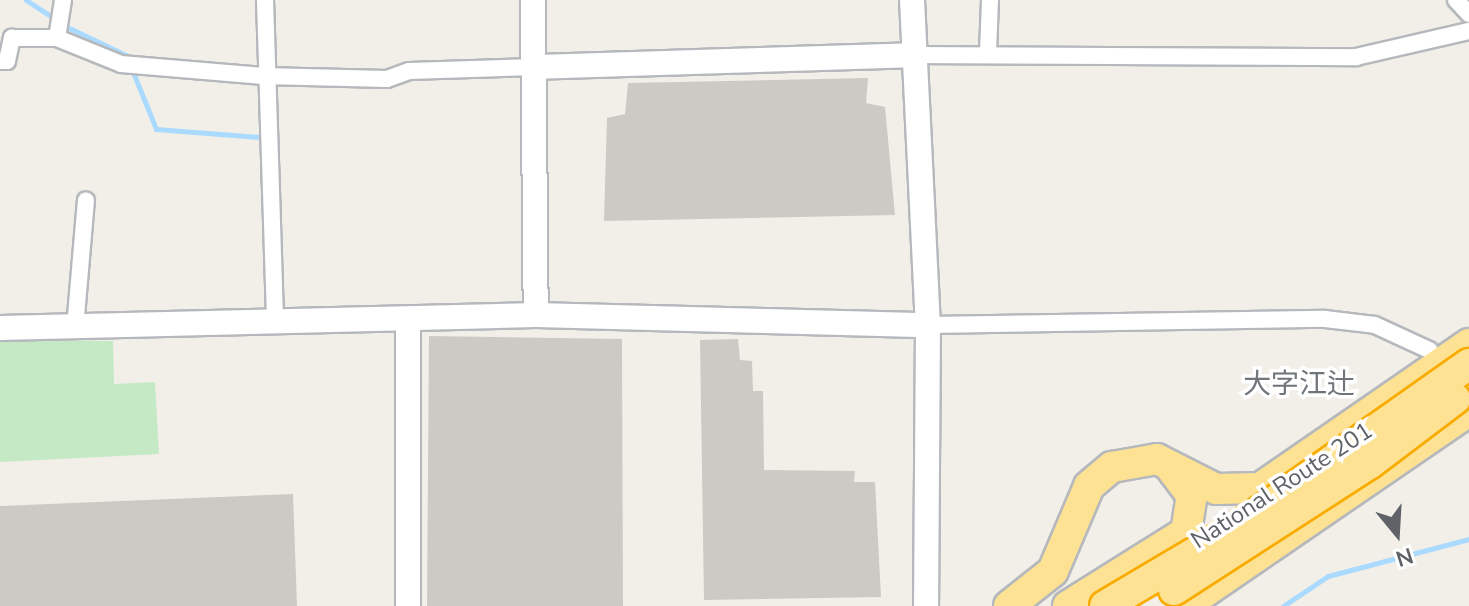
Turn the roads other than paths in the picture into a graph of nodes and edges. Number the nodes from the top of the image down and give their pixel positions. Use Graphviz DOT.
graph roads {
  1 [pos="63,0"];
  2 [pos="265,0"];
  3 [pos="533,0"];
  4 [pos="912,0"];
  5 [pos="990,0"];
  6 [pos="1456,0"];
  7 [pos="1469,14"];
  8 [pos="1469,31"];
  9 [pos="57,38"];
  10 [pos="988,52"];
  11 [pos="915,55"];
  12 [pos="0,61"];
  13 [pos="534,67"];
  14 [pos="263,76"];
  15 [pos="86,200"];
  16 [pos="536,315"];
  17 [pos="408,320"];
  18 [pos="275,324"];
  19 [pos="928,325"];
  20 [pos="0,328"];
  21 [pos="75,328"];
  22 [pos="1469,344"];
  23 [pos="1429,350"];
  24 [pos="1469,350"];
  25 [pos="1469,364"];
  26 [pos="1469,388"];
  27 [pos="1469,411"];
  28 [pos="1167,464"];
  29 [pos="1391,470"];
  30 [pos="408,606"];
  31 [pos="926,606"];
  32 [pos="1009,606"];
  33 [pos="1068,606"];
  34 [pos="1085,606"];
  35 [pos="1105,606"];
  36 [pos="1146,606"];
  37 [pos="1184,606"];
  38 [pos="1217,606"];
  1 -- 9 [label="street"];
  2 -- 14 [label="street"];
  3 -- 13 [label="street"];
  4 -- 11 [label="street"];
  5 -- 10 [label="street"];
  6 -- 7 [label="street"];
  8 -- 10 [label="street"];
  9 -- 12 [label="street"];
  9 -- 14 [label="street"];
  10 -- 11 [label="street"];
  11 -- 13 [label="street"];
  11 -- 19 [label="street"];
  13 -- 14 [label="street"];
  13 -- 16 [label="street"];
  14 -- 18 [label="street"];
  15 -- 21 [label="street"];
  16 -- 17 [label="street"];
  16 -- 19 [label="street"];
  17 -- 18 [label="street"];
  17 -- 30 [label="street"];
  18 -- 21 [label="street"];
  19 -- 23 [label="street"];
  19 -- 31 [label="street"];
  20 -- 21 [label="street"];
  22 -- 28 [label="highway"];
  24 -- 34 [label="highway, National Route 201"];
  25 -- 35 [label="highway, bridge"];
  26 -- 36 [label="highway, bridge"];
  27 -- 29 [label="highway, National Route 201"];
  28 -- 32 [label="highway"];
  28 -- 33 [label="highway"];
  29 -- 37 [label="highway, National Route 201"];
  29 -- 38 [label="highway"];
}
